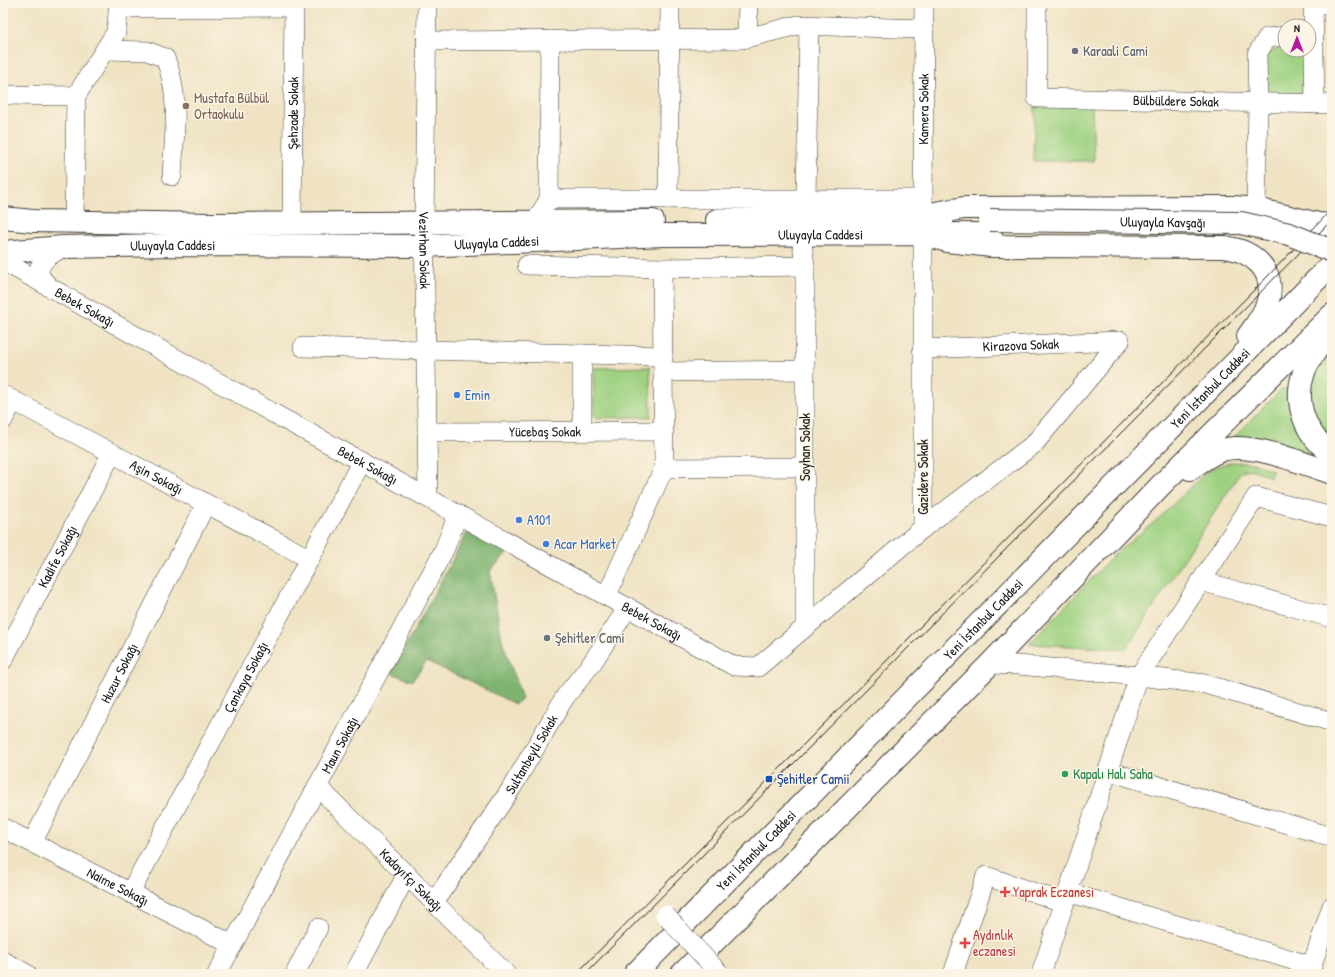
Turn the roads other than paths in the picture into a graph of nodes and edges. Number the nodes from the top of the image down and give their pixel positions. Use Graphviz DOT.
graph roads {
  1 [pos="427,3"];
  2 [pos="670,3"];
  3 [pos="748,3"];
  4 [pos="924,3"];
  5 [pos="1037,3"];
  6 [pos="1313,3"];
  7 [pos="1332,4"];
  8 [pos="294,5"];
  9 [pos="119,6"];
  10 [pos="1312,18"];
  11 [pos="809,26"];
  12 [pos="924,29"];
  13 [pos="1277,37"];
  14 [pos="747,38"];
  15 [pos="426,40"];
  16 [pos="550,40"];
  17 [pos="669,40"];
  18 [pos="105,50"];
  19 [pos="1316,58"];
  20 [pos="3,95"];
  21 [pos="76,96"];
  22 [pos="1258,104"];
  23 [pos="1324,104"];
  24 [pos="172,176"];
  25 [pos="549,199"];
  26 [pos="668,199"];
  27 [pos="806,199"];
  28 [pos="1256,209"];
  29 [pos="923,216"];
  30 [pos="3,218"];
  31 [pos="536,221"];
  32 [pos="74,222"];
  33 [pos="424,222"];
  34 [pos="292,223"];
  35 [pos="1332,225"];
  36 [pos="991,227"];
  37 [pos="802,234"];
  38 [pos="424,246"];
  39 [pos="63,247"];
  40 [pos="1332,251"];
  41 [pos="3,252"];
  42 [pos="1247,253"];
  43 [pos="3,261"];
  44 [pos="527,265"];
  45 [pos="805,266"];
  46 [pos="1332,266"];
  47 [pos="662,268"];
  48 [pos="48,286"];
  49 [pos="1332,315"];
  50 [pos="1332,329"];
  51 [pos="303,347"];
  52 [pos="426,348"];
  53 [pos="922,348"];
  54 [pos="582,354"];
  55 [pos="663,364"];
  56 [pos="1227,369"];
  57 [pos="805,370"];
  58 [pos="8,398"];
  59 [pos="3,420"];
  60 [pos="582,431"];
  61 [pos="664,431"];
  62 [pos="427,432"];
  63 [pos="112,453"];
  64 [pos="1332,453"];
  65 [pos="362,461"];
  66 [pos="805,467"];
  67 [pos="664,468"];
  68 [pos="1332,473"];
  69 [pos="1163,483"];
  70 [pos="428,497"];
  71 [pos="206,504"];
  72 [pos="458,514"];
  73 [pos="1332,517"];
  74 [pos="923,528"];
  75 [pos="310,559"];
  76 [pos="1201,581"];
  77 [pos="607,595"];
  78 [pos="628,607"];
  79 [pos="1332,618"];
  80 [pos="805,627"];
  81 [pos="3,660"];
  82 [pos="990,664"];
  83 [pos="734,666"];
  84 [pos="1139,676"];
  85 [pos="1332,722"];
  86 [pos="1108,771"];
  87 [pos="317,786"];
  88 [pos="3,828"];
  89 [pos="1332,837"];
  90 [pos="32,843"];
  91 [pos="407,874"];
  92 [pos="130,893"];
  93 [pos="1066,897"];
  94 [pos="434,902"];
  95 [pos="1332,906"];
  96 [pos="665,915"];
  97 [pos="318,928"];
  98 [pos="233,945"];
  99 [pos="3,961"];
  100 [pos="1311,970"];
  101 [pos="27,974"];
  102 [pos="217,974"];
  103 [pos="295,974"];
  104 [pos="354,974"];
  105 [pos="506,974"];
  106 [pos="635,974"];
  107 [pos="682,974"];
  108 [pos="720,974"];
  109 [pos="953,974"];
  110 [pos="1041,974"];
  1 -- 15 [label="street, Vezirhan Sokak"];
  2 -- 17 [label="street"];
  3 -- 14 [label="street"];
  4 -- 12 [label="street, Kamera Sokak"];
  5 -- 22 [label="street, Bülbüldere Sokak"];
  6 -- 7 [label="street"];
  6 -- 10 [label="street"];
  8 -- 9 [label="street"];
  8 -- 34 [label="street, Şehzade Sokak"];
  9 -- 18 [label="street"];
  11 -- 12 [label="street"];
  11 -- 14 [label="street"];
  11 -- 27 [label="street"];
  12 -- 29 [label="street, Kamera Sokak"];
  13 -- 22 [label="street"];
  14 -- 17 [label="street"];
  15 -- 16 [label="street"];
  15 -- 33 [label="street, Vezirhan Sokak"];
  16 -- 17 [label="street"];
  16 -- 25 [label="street"];
  17 -- 26 [label="street"];
  18 -- 21 [label="street"];
  18 -- 24 [label="street"];
  19 -- 23 [label="street"];
  20 -- 21 [label="street"];
  21 -- 32 [label="street"];
  22 -- 23 [label="street, Bülbüldere Sokak"];
  22 -- 28 [label="street"];
  25 -- 26 [label="street"];
  25 -- 31 [label="street"];
  26 -- 27 [label="street"];
  27 -- 29 [label="street"];
  28 -- 29 [label="main road"];
  28 -- 35 [label="main road"];
  28 -- 42 [label="main road"];
  29 -- 31 [label="main road, Uluyayla Caddesi"];
  29 -- 36 [label="main road, Uluyayla Caddesi"];
  29 -- 37 [label="main road, Uluyayla Caddesi"];
  29 -- 42 [label="main road"];
  29 -- 53 [label="street, Gazidere Sokak"];
  30 -- 32 [label="main road, Uluyayla Caddesi"];
  31 -- 33 [label="main road, Uluyayla Caddesi"];
  32 -- 34 [label="main road, Uluyayla Caddesi"];
  33 -- 34 [label="main road, Uluyayla Caddesi"];
  33 -- 38 [label="street, Vezirhan Sokak"];
  36 -- 40 [label="main road, Uluyayla Kavşağı, bridge"];
  36 -- 46 [label="main road, Uluyayla Kavşağı"];
  37 -- 38 [label="main road, Uluyayla Caddesi"];
  37 -- 45 [label="street, Soyhan Sokak"];
  38 -- 39 [label="main road, Uluyayla Caddesi"];
  38 -- 52 [label="street, Vezirhan Sokak"];
  39 -- 41 [label="main road, Uluyayla Caddesi"];
  39 -- 48 [label="street"];
  42 -- 56 [label="main road"];
  43 -- 48 [label="street, Bebek Sokağı"];
  44 -- 47 [label="street"];
  45 -- 47 [label="street"];
  45 -- 57 [label="street, Soyhan Sokak"];
  46 -- 56 [label="main road, Yeni İstanbul Caddesi"];
  47 -- 55 [label="street"];
  48 -- 65 [label="street, Bebek Sokağı"];
  49 -- 69 [label="main road"];
  50 -- 64 [label="main road"];
  51 -- 52 [label="street"];
  52 -- 54 [label="street"];
  52 -- 62 [label="street, Vezirhan Sokak"];
  53 -- 74 [label="street, Gazidere Sokak"];
  53 -- 74 [label="street, Kirazova Sokak"];
  54 -- 55 [label="street"];
  54 -- 60 [label="street"];
  55 -- 57 [label="street"];
  55 -- 61 [label="street"];
  56 -- 106 [label="main road, Yeni İstanbul Caddesi"];
  57 -- 66 [label="street, Soyhan Sokak"];
  58 -- 59 [label="street"];
  58 -- 63 [label="street, Aşin Sokağı"];
  60 -- 61 [label="street, Yücebaş Sokak"];
  60 -- 62 [label="street, Yücebaş Sokak"];
  61 -- 67 [label="street"];
  62 -- 70 [label="street, Vezirhan Sokak"];
  63 -- 71 [label="street, Aşin Sokağı"];
  63 -- 81 [label="street, Kadife Sokağı"];
  65 -- 70 [label="street, Bebek Sokağı"];
  65 -- 75 [label="street, Çankaya Sokağı"];
  66 -- 67 [label="street"];
  66 -- 80 [label="street, Soyhan Sokak"];
  67 -- 77 [label="street"];
  68 -- 69 [label="main road"];
  69 -- 82 [label="main road"];
  70 -- 72 [label="street, Bebek Sokağı"];
  71 -- 75 [label="street, Aşin Sokağı"];
  71 -- 90 [label="street, Huzur Sokağı"];
  72 -- 77 [label="street, Bebek Sokağı"];
  72 -- 87 [label="street, Maun Sokağı"];
  73 -- 76 [label="street"];
  74 -- 80 [label="street, Gazidere Sokak"];
  75 -- 92 [label="street, Çankaya Sokağı"];
  76 -- 79 [label="street"];
  76 -- 84 [label="street"];
  77 -- 78 [label="street, Bebek Sokağı"];
  78 -- 83 [label="street, Bebek Sokağı"];
  78 -- 94 [label="street, Sultanbeyli Sokak"];
  80 -- 83 [label="street, Gazidere Sokak"];
  82 -- 84 [label="street"];
  82 -- 107 [label="main road"];
  84 -- 85 [label="street"];
  84 -- 86 [label="street"];
  86 -- 89 [label="street"];
  86 -- 93 [label="street"];
  87 -- 91 [label="street, Kadayıfçı Sokağı"];
  87 -- 98 [label="street, Maun Sokağı"];
  88 -- 90 [label="street, Naime Sokağı"];
  90 -- 92 [label="street, Naime Sokağı"];
  91 -- 94 [label="street, Kadayıfçı Sokağı"];
  91 -- 104 [label="street"];
  92 -- 98 [label="street, Naime Sokağı"];
  93 -- 100 [label="street"];
  93 -- 109 [label="street"];
  93 -- 110 [label="street"];
  94 -- 105 [label="street, Kadayıfçı Sokağı"];
  95 -- 100 [label="street"];
  96 -- 108 [label="street, bridge"];
  97 -- 103 [label="street"];
  98 -- 102 [label="street, Maun Sokağı"];
  99 -- 101 [label="street"];
}
